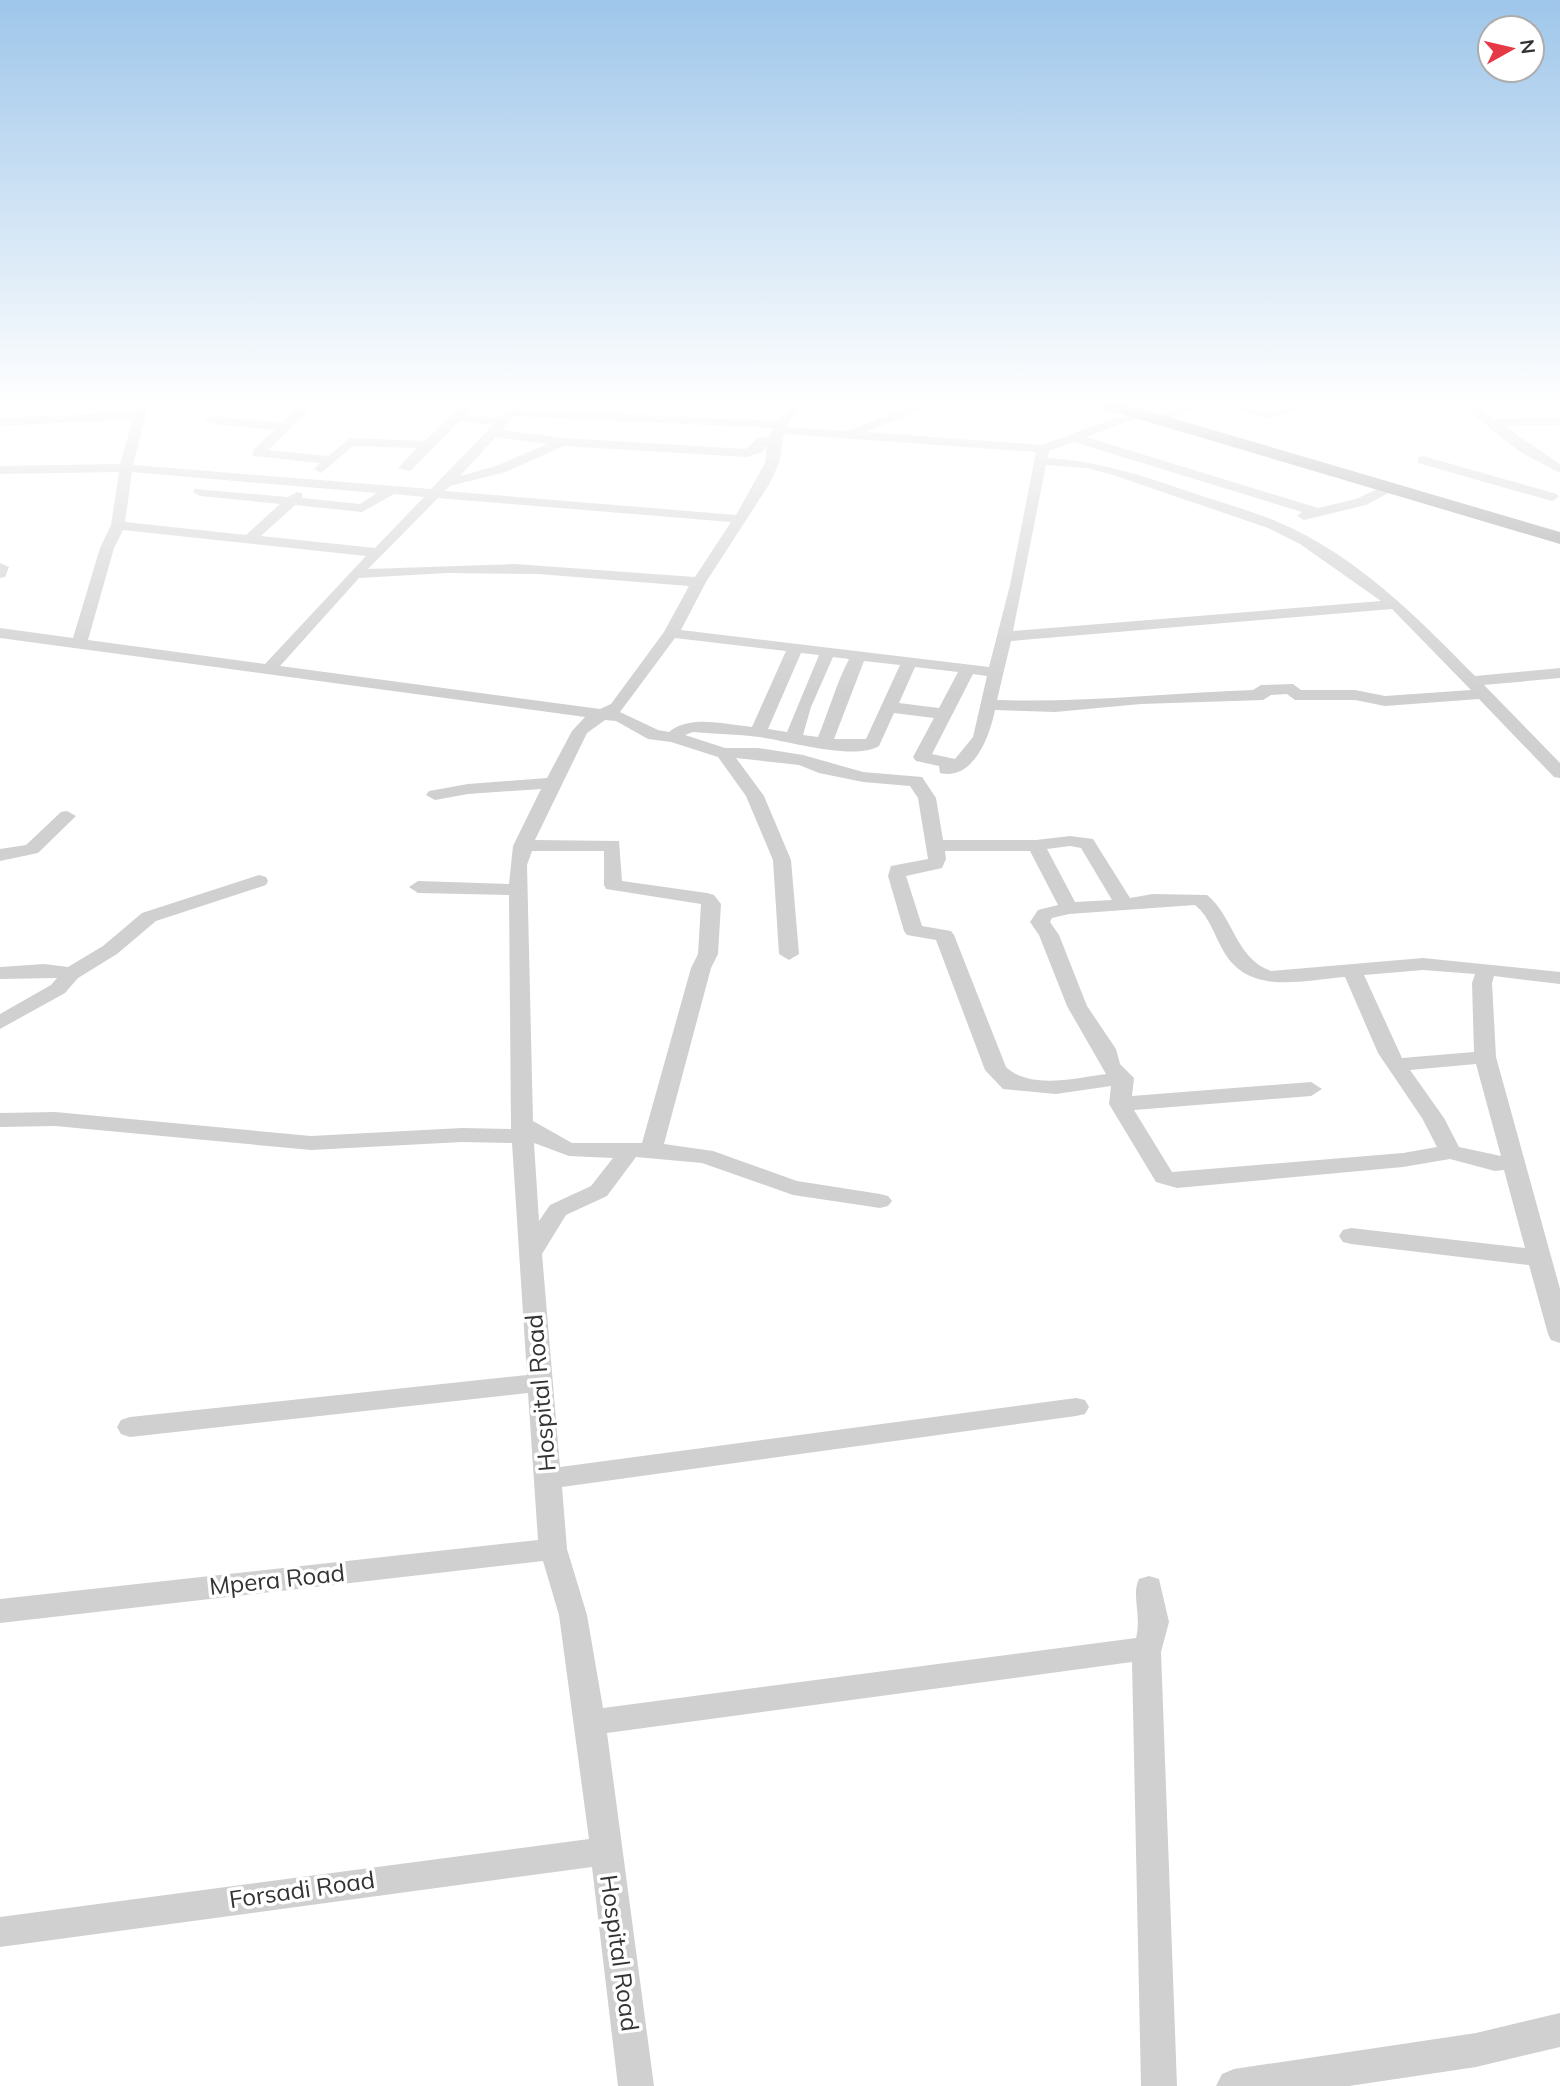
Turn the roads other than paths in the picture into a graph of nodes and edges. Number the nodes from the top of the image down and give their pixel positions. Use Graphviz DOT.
graph roads {
  1 [pos="121,500"];
  2 [pos="292,500"];
  3 [pos="330,500"];
  4 [pos="375,500"];
  5 [pos="427,500"];
  6 [pos="511,500"];
  7 [pos="750,500"];
  8 [pos="1033,500"];
  9 [pos="1201,500"];
  10 [pos="1277,500"];
  11 [pos="1365,500"];
  12 [pos="1433,500"];
  13 [pos="1315,512"];
  14 [pos="739,519"];
  15 [pos="118,525"];
  16 [pos="1273,525"];
  17 [pos="1560,538"];
  18 [pos="249,539"];
  19 [pos="379,554"];
  20 [pos="355,574"];
  21 [pos="699,582"];
  22 [pos="1396,604"];
  23 [pos="0,633"];
  24 [pos="671,634"];
  25 [pos="1002,637"];
  26 [pos="79,643"];
  27 [pos="795,648"];
  28 [pos="828,652"];
  29 [pos="859,656"];
  30 [pos="909,662"];
  31 [pos="270,669"];
  32 [pos="968,669"];
  33 [pos="995,672"];
  34 [pos="1560,673"];
  35 [pos="1474,681"];
  36 [pos="1486,694"];
  37 [pos="988,705"];
  38 [pos="888,707"];
  39 [pos="945,714"];
  40 [pos="598,717"];
  41 [pos="758,732"];
  42 [pos="673,737"];
  43 [pos="794,737"];
  44 [pos="824,742"];
  45 [pos="724,753"];
  46 [pos="957,765"];
  47 [pos="1560,773"];
  48 [pos="916,781"];
  49 [pos="552,783"];
  50 [pos="435,795"];
  51 [pos="67,816"];
  52 [pos="1036,845"];
  53 [pos="522,846"];
  54 [pos="936,846"];
  55 [pos="0,855"];
  56 [pos="259,881"];
  57 [pos="418,887"];
  58 [pos="520,890"];
  59 [pos="1125,905"];
  60 [pos="1069,908"];
  61 [pos="789,954"];
  62 [pos="1352,969"];
  63 [pos="1486,969"];
  64 [pos="0,973"];
  65 [pos="71,974"];
  66 [pos="1560,978"];
  67 [pos="0,1023"];
  68 [pos="1485,1056"];
  69 [pos="1396,1065"];
  70 [pos="1123,1078"];
  71 [pos="1311,1089"];
  72 [pos="1120,1104"];
  73 [pos="0,1120"];
  74 [pos="522,1130"];
  75 [pos="640,1149"];
  76 [pos="1450,1152"];
  77 [pos="1512,1162"];
  78 [pos="880,1201"];
  79 [pos="1352,1236"];
  80 [pos="530,1254"];
  81 [pos="1541,1258"];
  82 [pos="1560,1334"];
  83 [pos="540,1383"];
  84 [pos="1076,1406"];
  85 [pos="130,1427"];
  86 [pos="548,1479"];
  87 [pos="553,1549"];
  88 [pos="1149,1587"];
  89 [pos="0,1611"];
  90 [pos="1147,1648"];
  91 [pos="590,1722"];
  92 [pos="605,1851"];
  93 [pos="0,1932"];
  94 [pos="1560,2030"];
  95 [pos="636,2086"];
  96 [pos="1159,2086"];
  97 [pos="1234,2086"];
  1 -- 15 [label="street"];
  2 -- 18 [label="street"];
  3 -- 4 [label="street"];
  5 -- 19 [label="street"];
  6 -- 14 [label="street"];
  7 -- 14 [label="street, Hospital Road"];
  8 -- 25 [label="street"];
  9 -- 16 [label="street"];
  10 -- 13 [label="street"];
  11 -- 13 [label="street"];
  12 -- 17 [label="highway"];
  13 -- 16 [label="street"];
  14 -- 21 [label="street, Hospital Road"];
  15 -- 18 [label="street"];
  15 -- 26 [label="street"];
  16 -- 22 [label="street"];
  18 -- 19 [label="street"];
  19 -- 20 [label="street"];
  20 -- 21 [label="street"];
  20 -- 31 [label="street"];
  21 -- 24 [label="street, Hospital Road"];
  22 -- 25 [label="street"];
  22 -- 35 [label="street"];
  23 -- 26 [label="street"];
  24 -- 27 [label="street"];
  24 -- 40 [label="street, Hospital Road"];
  25 -- 33 [label="street"];
  26 -- 31 [label="street"];
  27 -- 28 [label="street"];
  27 -- 41 [label="street"];
  28 -- 29 [label="street"];
  28 -- 43 [label="street"];
  29 -- 30 [label="street"];
  29 -- 44 [label="street"];
  30 -- 32 [label="street"];
  30 -- 38 [label="street"];
  31 -- 40 [label="street"];
  32 -- 33 [label="street"];
  32 -- 39 [label="street"];
  33 -- 37 [label="street"];
  34 -- 35 [label="street"];
  35 -- 36 [label="street"];
  36 -- 37 [label="street"];
  36 -- 47 [label="street"];
  37 -- 46 [label="street"];
  38 -- 39 [label="street"];
  38 -- 44 [label="street"];
  39 -- 46 [label="street"];
  40 -- 42 [label="street"];
  40 -- 49 [label="street, Hospital Road"];
  41 -- 42 [label="street"];
  41 -- 43 [label="street"];
  42 -- 45 [label="street"];
  43 -- 44 [label="street"];
  45 -- 48 [label="street"];
  45 -- 61 [label="street"];
  46 -- 48 [label="street"];
  48 -- 54 [label="street"];
  49 -- 50 [label="street"];
  49 -- 53 [label="street, Hospital Road"];
  51 -- 55 [label="street"];
  52 -- 54 [label="street"];
  52 -- 59 [label="street"];
  52 -- 60 [label="street"];
  53 -- 58 [label="street, Hospital Road"];
  53 -- 75 [label="street"];
  54 -- 70 [label="street"];
  56 -- 65 [label="street"];
  57 -- 58 [label="street"];
  58 -- 74 [label="street, Hospital Road"];
  59 -- 60 [label="street"];
  59 -- 62 [label="street"];
  60 -- 70 [label="street"];
  62 -- 63 [label="street"];
  62 -- 69 [label="street"];
  63 -- 66 [label="street"];
  63 -- 68 [label="street"];
  64 -- 65 [label="street"];
  65 -- 67 [label="street"];
  68 -- 69 [label="street"];
  68 -- 77 [label="street"];
  69 -- 76 [label="street"];
  70 -- 72 [label="street"];
  71 -- 72 [label="street"];
  72 -- 76 [label="street"];
  73 -- 74 [label="street"];
  74 -- 75 [label="street"];
  74 -- 80 [label="street, Hospital Road"];
  75 -- 78 [label="street"];
  75 -- 80 [label="street"];
  76 -- 77 [label="street"];
  77 -- 81 [label="street"];
  79 -- 81 [label="street"];
  80 -- 83 [label="street, Hospital Road"];
  81 -- 82 [label="street"];
  83 -- 85 [label="street"];
  83 -- 86 [label="street, Hospital Road"];
  84 -- 86 [label="street"];
  86 -- 87 [label="street, Hospital Road"];
  87 -- 89 [label="street, Mpera Road"];
  87 -- 91 [label="street, Hospital Road"];
  88 -- 90 [label="street"];
  90 -- 91 [label="street"];
  90 -- 96 [label="street"];
  91 -- 92 [label="street, Hospital Road"];
  92 -- 93 [label="street, Forsadi Road"];
  92 -- 95 [label="street, Hospital Road"];
  94 -- 97 [label="street"];
}
